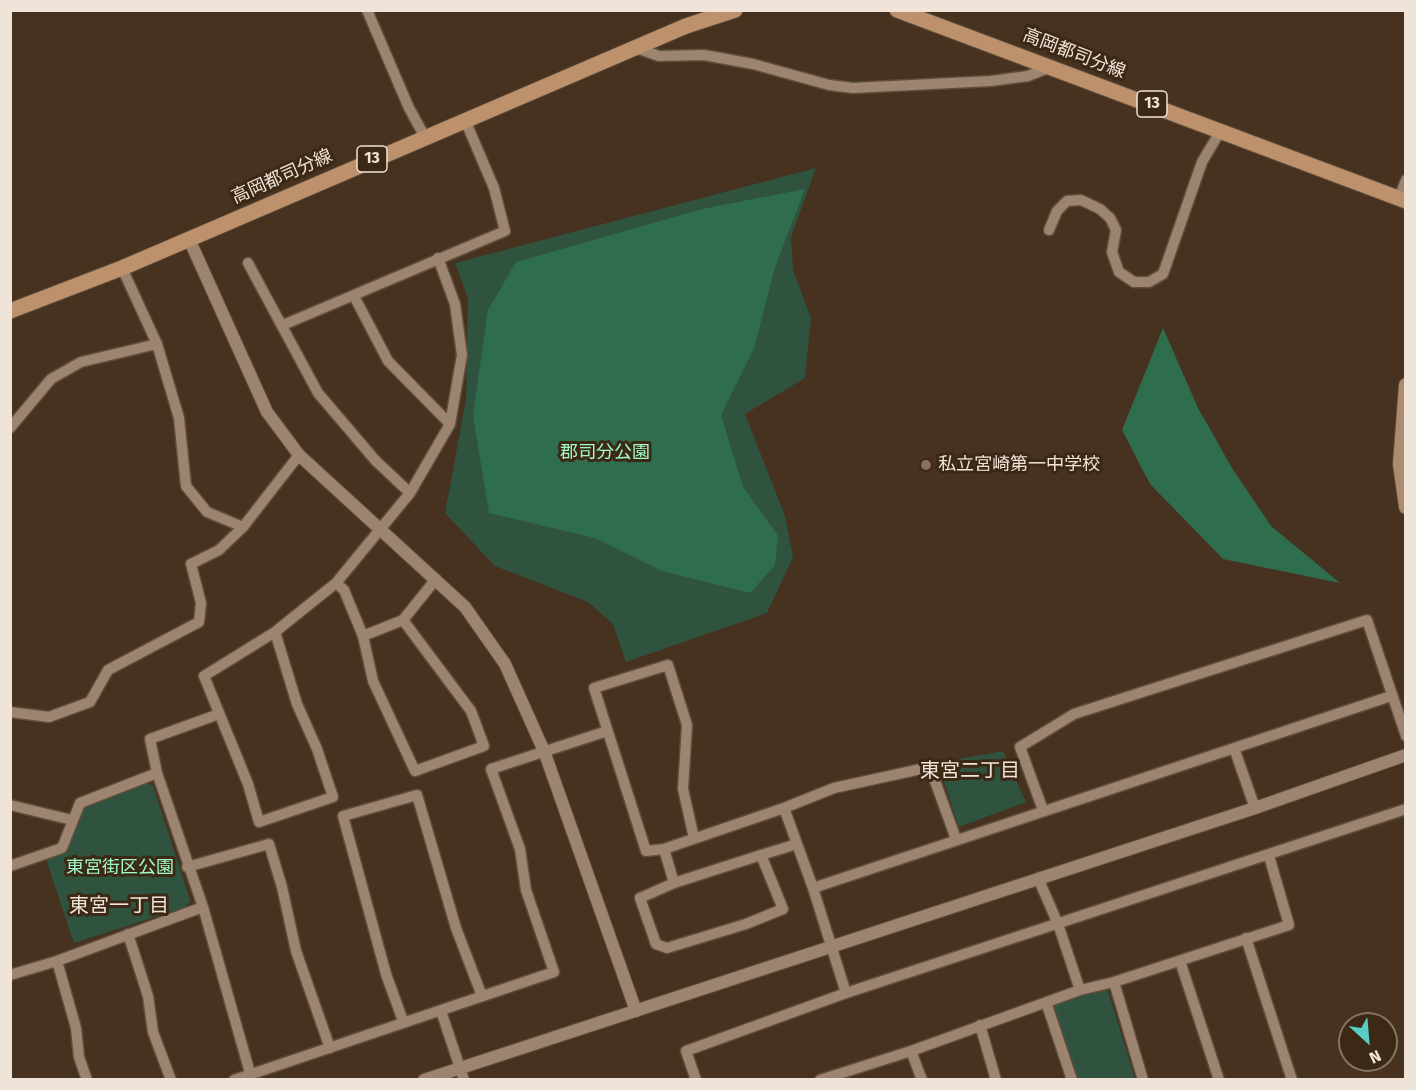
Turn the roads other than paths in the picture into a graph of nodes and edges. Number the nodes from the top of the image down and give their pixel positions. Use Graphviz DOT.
graph roads {
  1 [pos="367,10"];
  2 [pos="735,10"];
  3 [pos="897,10"];
  4 [pos="636,47"];
  5 [pos="1050,67"];
  6 [pos="465,120"];
  7 [pos="1221,130"];
  8 [pos="425,137"];
  9 [pos="1406,180"];
  10 [pos="1402,200"];
  11 [pos="1049,230"];
  12 [pos="189,239"];
  13 [pos="438,258"];
  14 [pos="248,263"];
  15 [pos="122,268"];
  16 [pos="354,296"];
  17 [pos="10,311"];
  18 [pos="283,326"];
  19 [pos="157,344"];
  20 [pos="1406,386"];
  21 [pos="450,424"];
  22 [pos="10,428"];
  23 [pos="299,455"];
  24 [pos="410,493"];
  25 [pos="1406,507"];
  26 [pos="243,527"];
  27 [pos="378,530"];
  28 [pos="436,579"];
  29 [pos="336,583"];
  30 [pos="403,620"];
  31 [pos="275,632"];
  32 [pos="363,636"];
  33 [pos="1391,696"];
  34 [pos="10,712"];
  35 [pos="219,714"];
  36 [pos="607,731"];
  37 [pos="1406,736"];
  38 [pos="1234,748"];
  39 [pos="543,751"];
  40 [pos="1406,755"];
  41 [pos="157,773"];
  42 [pos="10,805"];
  43 [pos="784,808"];
  44 [pos="1255,808"];
  45 [pos="1406,809"];
  46 [pos="1043,810"];
  47 [pos="72,820"];
  48 [pos="694,838"];
  49 [pos="956,839"];
  50 [pos="797,844"];
  51 [pos="664,849"];
  52 [pos="761,855"];
  53 [pos="1269,856"];
  54 [pos="10,866"];
  55 [pos="187,867"];
  56 [pos="1038,878"];
  57 [pos="674,883"];
  58 [pos="813,888"];
  59 [pos="202,907"];
  60 [pos="1058,924"];
  61 [pos="128,934"];
  62 [pos="1246,938"];
  63 [pos="831,945"];
  64 [pos="57,961"];
  65 [pos="1180,961"];
  66 [pos="10,975"];
  67 [pos="1114,982"];
  68 [pos="1080,990"];
  69 [pos="846,993"];
  70 [pos="482,996"];
  71 [pos="1046,1002"];
  72 [pos="441,1011"];
  73 [pos="636,1011"];
  74 [pos="403,1021"];
  75 [pos="980,1025"];
  76 [pos="330,1048"];
  77 [pos="911,1051"];
  78 [pos="460,1067"];
  79 [pos="250,1073"];
  80 [pos="844,1075"];
  81 [pos="87,1080"];
  82 [pos="171,1080"];
  83 [pos="234,1080"];
  84 [pos="424,1080"];
  85 [pos="464,1080"];
  86 [pos="696,1080"];
  87 [pos="820,1080"];
  88 [pos="922,1080"];
  89 [pos="996,1080"];
  90 [pos="1072,1080"];
  91 [pos="1143,1080"];
  92 [pos="1219,1080"];
  93 [pos="1292,1080"];
  1 -- 8 [label="street"];
  2 -- 4 [label="main road, 高岡都司分線 / 13"];
  3 -- 5 [label="main road, 高岡都司分線 / 13"];
  4 -- 5 [label="street"];
  4 -- 6 [label="main road, 高岡都司分線 / 13"];
  5 -- 7 [label="main road, 高岡都司分線 / 13"];
  6 -- 8 [label="main road, 高岡都司分線 / 13"];
  6 -- 13 [label="street"];
  7 -- 10 [label="main road, 高岡都司分線 / 13"];
  7 -- 11 [label="street"];
  8 -- 12 [label="main road, 高岡都司分線 / 13"];
  9 -- 10 [label="street"];
  12 -- 15 [label="main road, 高岡都司分線 / 13"];
  12 -- 23 [label="street"];
  13 -- 16 [label="street"];
  13 -- 21 [label="street"];
  14 -- 18 [label="street"];
  15 -- 17 [label="main road, 高岡都司分線 / 13"];
  15 -- 19 [label="street"];
  16 -- 18 [label="street"];
  16 -- 21 [label="street"];
  18 -- 24 [label="street"];
  19 -- 22 [label="street"];
  19 -- 26 [label="street"];
  20 -- 25 [label="main road"];
  21 -- 24 [label="street"];
  23 -- 26 [label="street"];
  23 -- 27 [label="street"];
  24 -- 27 [label="street"];
  26 -- 34 [label="street"];
  27 -- 28 [label="street"];
  27 -- 29 [label="street"];
  28 -- 30 [label="street"];
  28 -- 39 [label="street"];
  29 -- 31 [label="street"];
  29 -- 32 [label="street"];
  30 -- 32 [label="street"];
  30 -- 32 [label="street"];
  31 -- 35 [label="street"];
  31 -- 35 [label="street"];
  33 -- 37 [label="street"];
  33 -- 38 [label="street"];
  33 -- 46 [label="street"];
  35 -- 41 [label="street"];
  36 -- 39 [label="street"];
  36 -- 48 [label="street"];
  36 -- 51 [label="street"];
  38 -- 44 [label="street"];
  38 -- 46 [label="street"];
  39 -- 70 [label="street"];
  39 -- 73 [label="street"];
  40 -- 44 [label="street"];
  41 -- 47 [label="street"];
  41 -- 55 [label="street"];
  42 -- 47 [label="street"];
  43 -- 48 [label="street"];
  43 -- 49 [label="street"];
  43 -- 50 [label="street"];
  44 -- 56 [label="street"];
  45 -- 53 [label="street"];
  46 -- 49 [label="street"];
  47 -- 54 [label="street"];
  48 -- 51 [label="street"];
  49 -- 58 [label="street"];
  50 -- 52 [label="street"];
  50 -- 58 [label="street"];
  51 -- 57 [label="street"];
  52 -- 57 [label="street"];
  52 -- 57 [label="street"];
  53 -- 60 [label="street"];
  53 -- 62 [label="street"];
  55 -- 59 [label="street"];
  55 -- 76 [label="street"];
  56 -- 60 [label="street"];
  56 -- 63 [label="street"];
  58 -- 63 [label="street"];
  59 -- 61 [label="street"];
  59 -- 79 [label="street"];
  60 -- 68 [label="street"];
  60 -- 69 [label="street"];
  61 -- 64 [label="street"];
  61 -- 82 [label="street"];
  62 -- 65 [label="street"];
  62 -- 93 [label="street"];
  63 -- 69 [label="street"];
  63 -- 73 [label="street"];
  64 -- 66 [label="street"];
  64 -- 81 [label="street"];
  65 -- 67 [label="street"];
  65 -- 92 [label="street"];
  67 -- 68 [label="street"];
  67 -- 91 [label="street"];
  68 -- 71 [label="street"];
  69 -- 86 [label="street"];
  70 -- 72 [label="street"];
  70 -- 74 [label="street"];
  71 -- 75 [label="street"];
  71 -- 90 [label="street"];
  72 -- 74 [label="street"];
  72 -- 78 [label="street"];
  73 -- 78 [label="street"];
  74 -- 76 [label="street"];
  75 -- 77 [label="street"];
  75 -- 89 [label="street"];
  76 -- 79 [label="street"];
  77 -- 80 [label="street"];
  77 -- 88 [label="street"];
  78 -- 84 [label="street"];
  78 -- 85 [label="street"];
  79 -- 83 [label="street"];
  80 -- 87 [label="street"];
}
